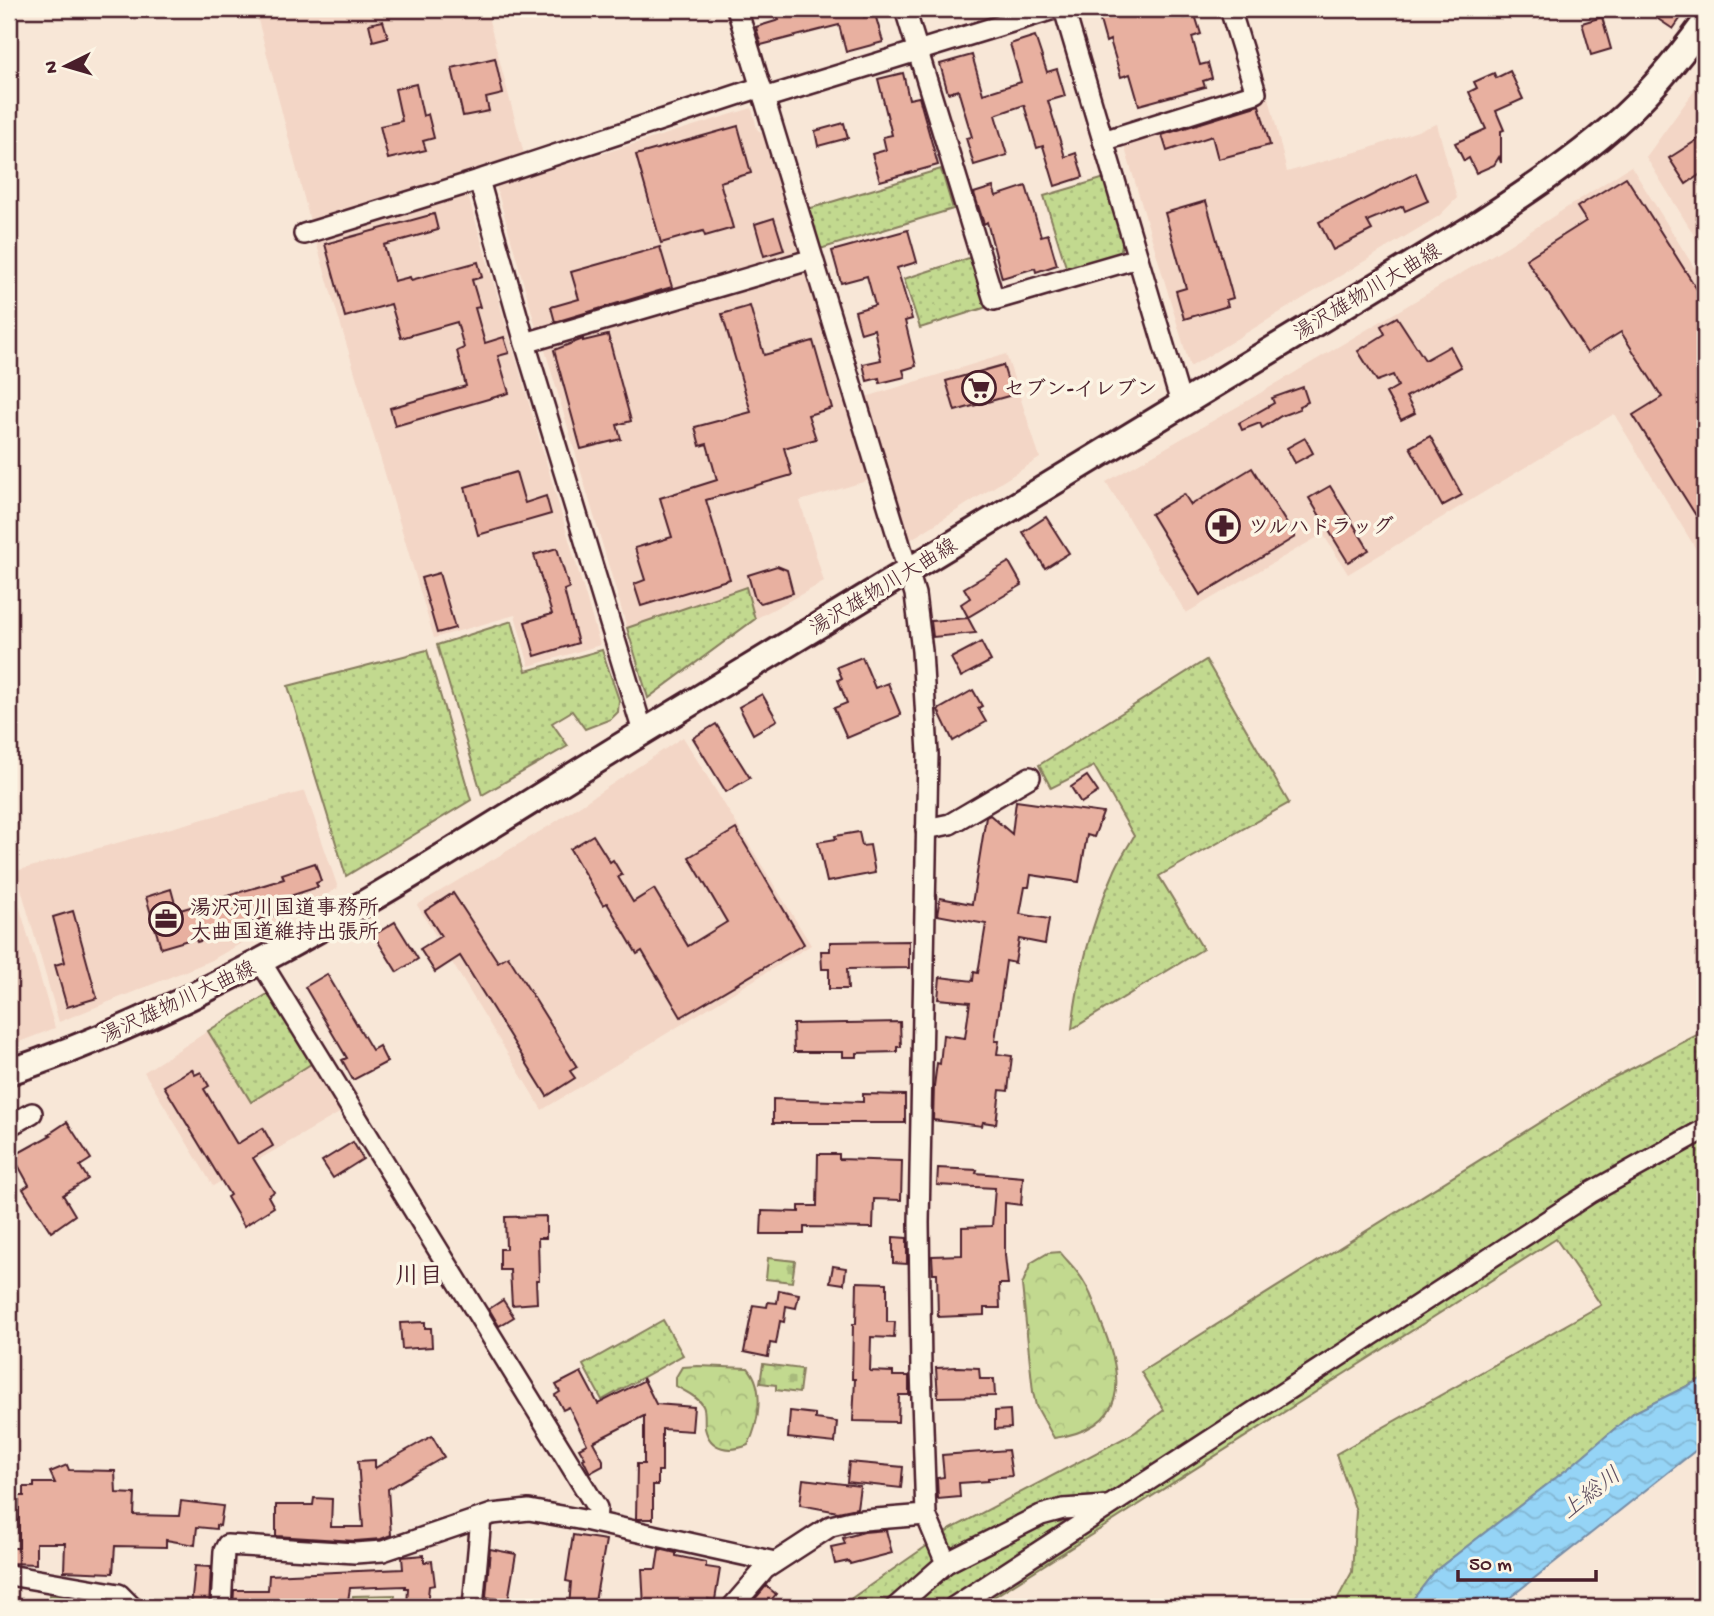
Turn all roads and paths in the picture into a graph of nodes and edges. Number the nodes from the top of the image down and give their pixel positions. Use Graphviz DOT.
graph roads {
  1 [pos="737,9"];
  2 [pos="905,9"];
  3 [pos="1054,9"];
  4 [pos="1064,9"];
  5 [pos="1230,9"];
  6 [pos="1705,22"];
  7 [pos="918,51"];
  8 [pos="762,92"];
  9 [pos="1103,141"];
  10 [pos="479,180"];
  11 [pos="304,234"];
  12 [pos="1138,258"];
  13 [pos="813,259"];
  14 [pos="526,343"];
  15 [pos="1181,403"];
  16 [pos="908,570"];
  17 [pos="643,732"];
  18 [pos="1030,777"];
  19 [pos="926,829"];
  20 [pos="261,962"];
  21 [pos="9,1072"];
  22 [pos="32,1113"];
  23 [pos="9,1126"];
  24 [pos="1705,1129"];
  25 [pos="1110,1506"];
  26 [pos="926,1515"];
  27 [pos="481,1518"];
  28 [pos="596,1522"];
  29 [pos="775,1562"];
  30 [pos="946,1563"];
  31 [pos="9,1575"];
  32 [pos="132,1607"];
  33 [pos="221,1607"];
  34 [pos="473,1607"];
  35 [pos="732,1607"];
  36 [pos="896,1607"];
  37 [pos="954,1607"];
  1 -- 8 [label="street"];
  2 -- 7 [label="street"];
  3 -- 7 [label="street"];
  4 -- 9 [label="street"];
  5 -- 9 [label="street"];
  6 -- 15 [label="main road, 湯沢雄物川大曲線"];
  7 -- 8 [label="street"];
  7 -- 12 [label="street"];
  8 -- 10 [label="street"];
  8 -- 13 [label="street"];
  9 -- 12 [label="street"];
  10 -- 11 [label="street"];
  10 -- 14 [label="street"];
  12 -- 15 [label="street"];
  13 -- 14 [label="street"];
  13 -- 16 [label="street"];
  14 -- 17 [label="street"];
  15 -- 16 [label="main road, 湯沢雄物川大曲線"];
  16 -- 17 [label="main road, 湯沢雄物川大曲線"];
  16 -- 19 [label="street"];
  17 -- 20 [label="main road, 湯沢雄物川大曲線"];
  18 -- 19 [label="street"];
  19 -- 26 [label="street"];
  20 -- 21 [label="main road, 湯沢雄物川大曲線"];
  20 -- 28 [label="street"];
  22 -- 23 [label="street"];
  24 -- 25 [label="street"];
  25 -- 30 [label="street"];
  25 -- 37 [label="street"];
  26 -- 29 [label="street"];
  26 -- 30 [label="street"];
  27 -- 28 [label="street"];
  27 -- 33 [label="street"];
  27 -- 34 [label="street"];
  28 -- 29 [label="street"];
  29 -- 35 [label="street"];
  30 -- 36 [label="street"];
  31 -- 32 [label="street"];
}
